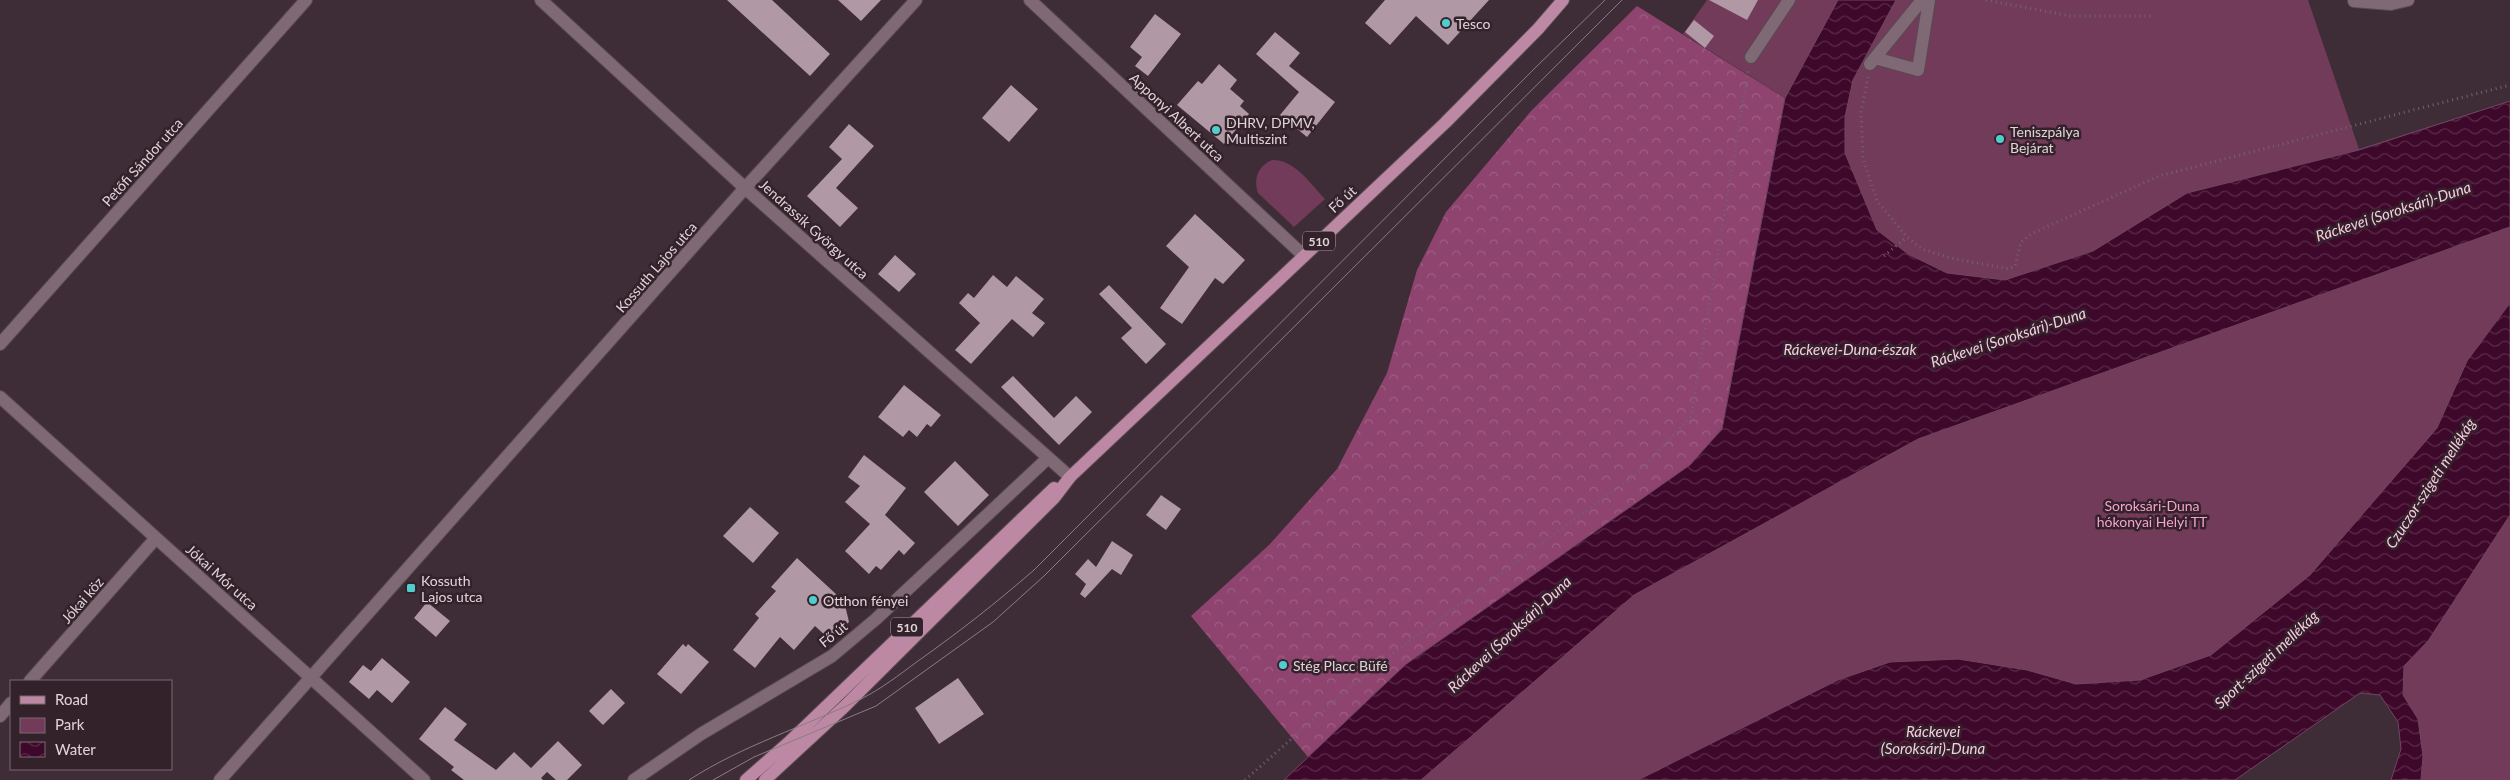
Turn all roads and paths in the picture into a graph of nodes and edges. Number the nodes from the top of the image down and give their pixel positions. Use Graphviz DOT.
graph roads {
  1 [pos="306,0"];
  2 [pos="541,0"];
  3 [pos="916,0"];
  4 [pos="1030,0"];
  5 [pos="1563,0"];
  6 [pos="1789,0"];
  7 [pos="1922,0"];
  8 [pos="1929,0"];
  9 [pos="1986,0"];
  10 [pos="2408,0"];
  11 [pos="2354,1"];
  12 [pos="2154,16"];
  13 [pos="1751,57"];
  14 [pos="1873,61"];
  15 [pos="2510,85"];
  16 [pos="746,188"];
  17 [pos="1907,237"];
  18 [pos="1304,256"];
  19 [pos="1884,256"];
  20 [pos="0,344"];
  21 [pos="0,397"];
  22 [pos="1048,458"];
  23 [pos="1070,477"];
  24 [pos="156,538"];
  25 [pos="312,679"];
  26 [pos="31,680"];
  27 [pos="10,704"];
  28 [pos="0,716"];
  29 [pos="220,780"];
  30 [pos="424,780"];
  31 [pos="634,780"];
  32 [pos="746,780"];
  33 [pos="765,780"];
  34 [pos="1245,780"];
  1 -- 20 [label="street, Petőfi Sándor utca"];
  2 -- 16 [label="street, Jendrassik György utca"];
  3 -- 16 [label="street, Kossuth Lajos utca"];
  4 -- 18 [label="street, Apponyi Albert utca"];
  5 -- 18 [label="main road, Fő út / 510"];
  6 -- 13 [label="street"];
  7 -- 14 [label="street"];
  8 -- 14 [label="street"];
  9 -- 12 [label="path"];
  10 -- 11 [label="street"];
  13 -- 34 [label="path"];
  14 -- 17 [label="path"];
  15 -- 17 [label="path"];
  16 -- 22 [label="street, Jendrassik György utca"];
  16 -- 25 [label="street, Kossuth Lajos utca"];
  17 -- 19 [label="path"];
  18 -- 23 [label="main road, Fő út / 510"];
  21 -- 24 [label="street, Jókai Mór utca"];
  22 -- 23 [label="street, Jendrassik György utca"];
  22 -- 31 [label="street, Fő út"];
  23 -- 32 [label="main road, Fő út / 510"];
  23 -- 33 [label="main road, Fő út / 510"];
  24 -- 25 [label="street, Jókai Mór utca"];
  24 -- 26 [label="street, Jókai köz"];
  25 -- 29 [label="street, Kossuth Lajos utca"];
  25 -- 30 [label="street, Jókai Mór utca"];
  27 -- 28 [label="street"];
}
